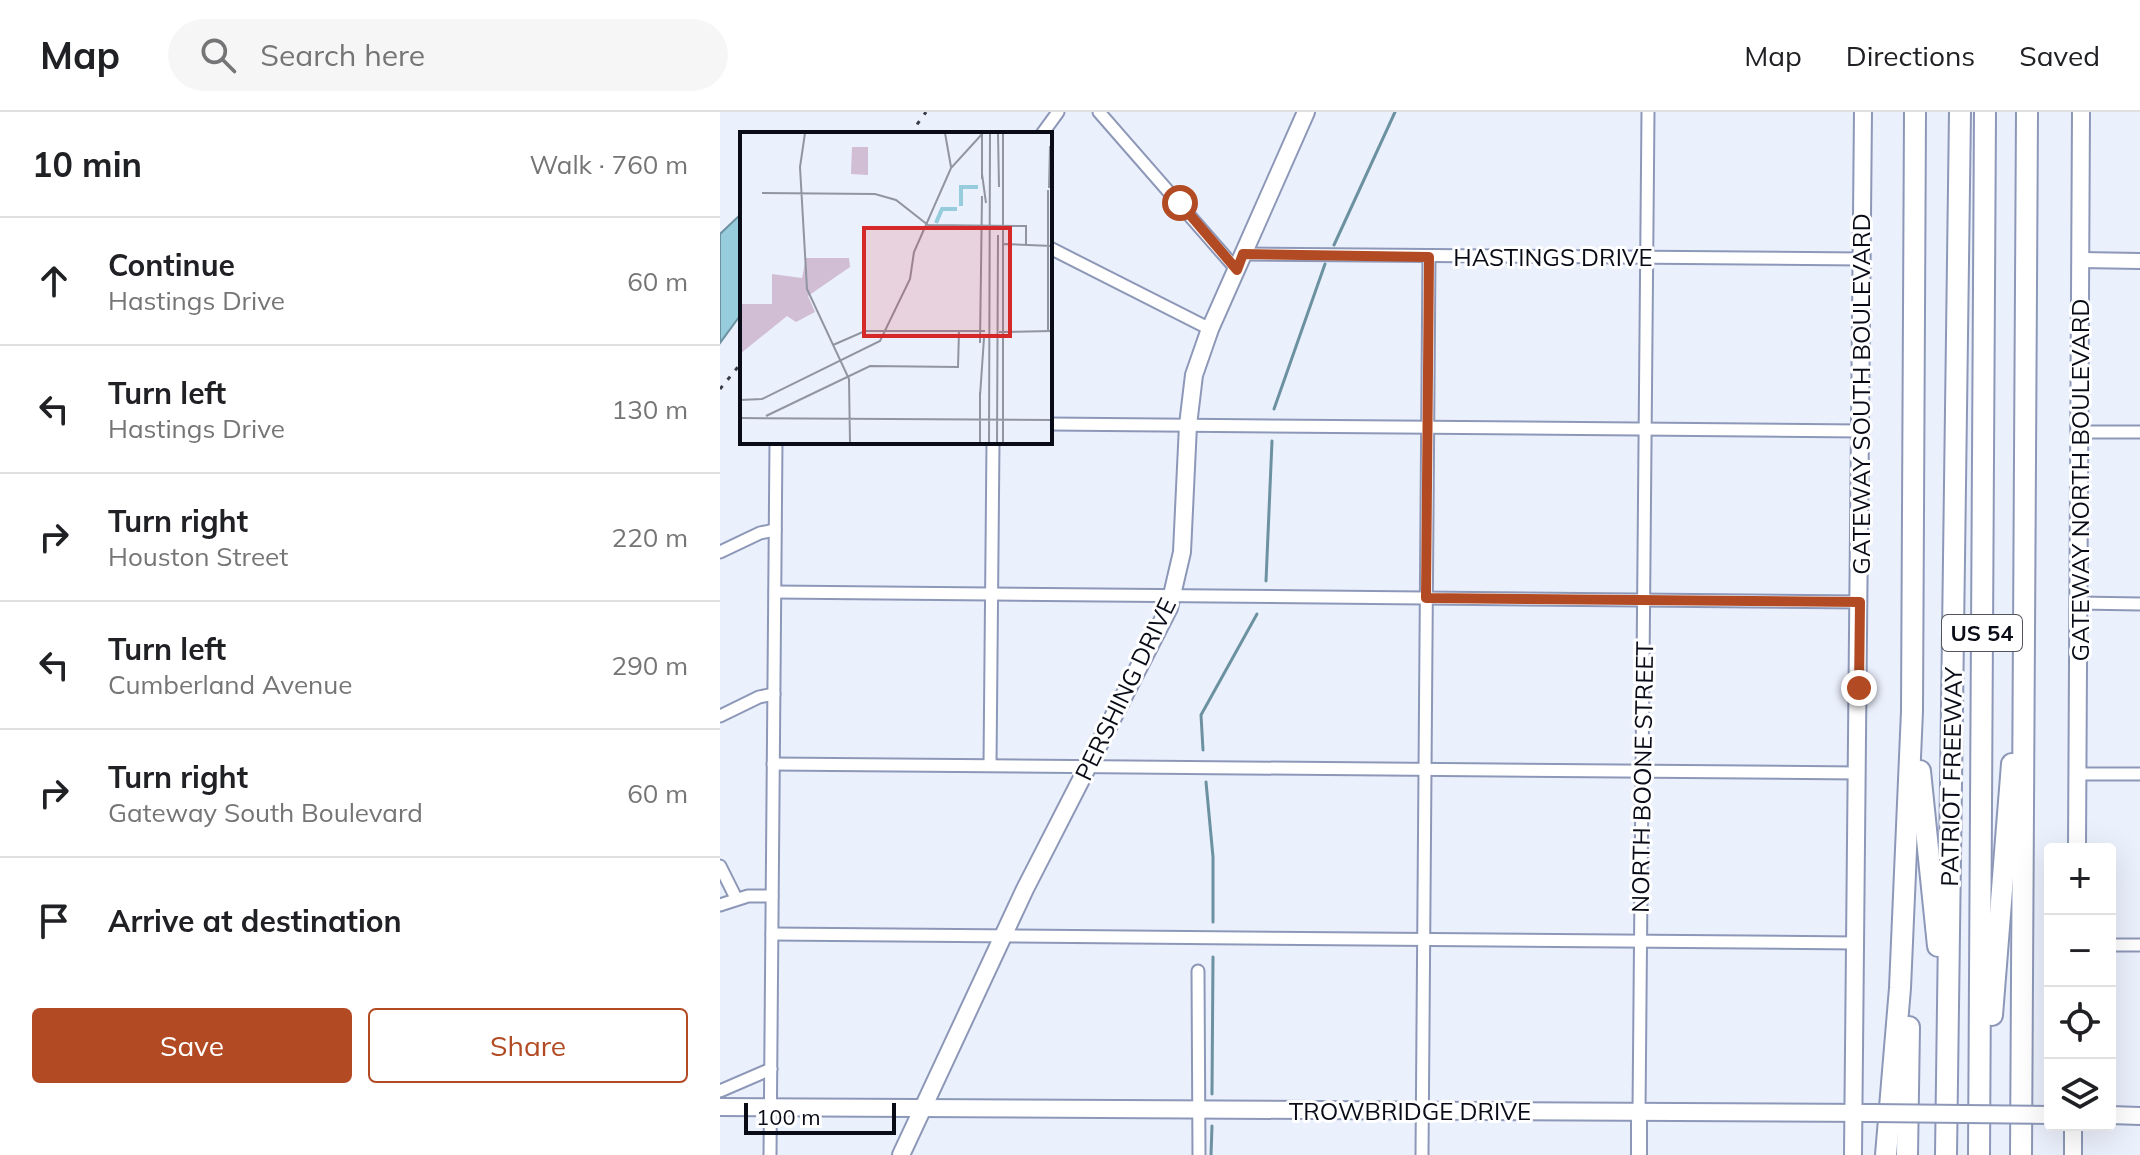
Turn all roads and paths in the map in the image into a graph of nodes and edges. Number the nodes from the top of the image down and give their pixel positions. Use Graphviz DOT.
graph roads {
  1 [pos="1058,112"];
  2 [pos="1099,112"];
  3 [pos="1306,112"];
  4 [pos="1648,112"];
  5 [pos="1863,112"];
  6 [pos="1915,112"];
  7 [pos="1960,112"];
  8 [pos="1985,112"];
  9 [pos="2027,112"];
  10 [pos="2081,112"];
  11 [pos="1043,132"];
  12 [pos="1052,249"];
  13 [pos="1429,257"];
  14 [pos="1646,258"];
  15 [pos="1862,259"];
  16 [pos="2081,260"];
  17 [pos="2140,261"];
  18 [pos="1240,262"];
  19 [pos="1210,329"];
  20 [pos="1052,424"];
  21 [pos="1188,425"];
  22 [pos="1428,428"];
  23 [pos="1645,429"];
  24 [pos="1861,431"];
  25 [pos="2080,432"];
  26 [pos="2140,432"];
  27 [pos="776,444"];
  28 [pos="993,444"];
  29 [pos="775,530"];
  30 [pos="720,552"];
  31 [pos="775,592"];
  32 [pos="992,594"];
  33 [pos="1173,596"];
  34 [pos="1426,598"];
  35 [pos="1643,600"];
  36 [pos="1860,602"];
  37 [pos="2079,603"];
  38 [pos="2140,604"];
  39 [pos="2025,693"];
  40 [pos="774,694"];
  41 [pos="1912,711"];
  42 [pos="720,716"];
  43 [pos="773,764"];
  44 [pos="990,765"];
  45 [pos="1087,767"];
  46 [pos="1425,769"];
  47 [pos="1642,770"];
  48 [pos="1858,773"];
  49 [pos="2077,774"];
  50 [pos="2140,774"];
  51 [pos="1907,835"];
  52 [pos="2077,843"];
  53 [pos="720,866"];
  54 [pos="772,896"];
  55 [pos="736,898"];
  56 [pos="720,905"];
  57 [pos="772,934"];
  58 [pos="1003,936"];
  59 [pos="1424,940"];
  60 [pos="1640,942"];
  61 [pos="1857,943"];
  62 [pos="2116,945"];
  63 [pos="2140,945"];
  64 [pos="1198,971"];
  65 [pos="1948,989"];
  66 [pos="2022,1065"];
  67 [pos="771,1069"];
  68 [pos="720,1091"];
  69 [pos="771,1106"];
  70 [pos="720,1107"];
  71 [pos="923,1107"];
  72 [pos="1199,1109"];
  73 [pos="1422,1111"];
  74 [pos="1639,1112"];
  75 [pos="1853,1113"];
  76 [pos="2044,1115"];
  77 [pos="2116,1115"];
  78 [pos="2140,1116"];
  79 [pos="2073,1131"];
  80 [pos="770,1155"];
  81 [pos="901,1155"];
  82 [pos="1199,1155"];
  83 [pos="1422,1155"];
  84 [pos="1639,1155"];
  85 [pos="1853,1155"];
  86 [pos="1886,1155"];
  87 [pos="1907,1155"];
  88 [pos="1946,1155"];
  89 [pos="1979,1155"];
  90 [pos="1988,1155"];
  91 [pos="2021,1155"];
  92 [pos="2032,1155"];
  93 [pos="2073,1155"];
  1 -- 11 [label="street"];
  2 -- 18 [label="street"];
  3 -- 18 [label="main road, PERSHING DRIVE"];
  4 -- 14 [label="street, NORTH BOONE STREET"];
  5 -- 15 [label="main road, GATEWAY SOUTH BOULEVARD"];
  6 -- 41 [label="highway"];
  7 -- 65 [label="highway, PATRIOT FREEWAY / US 54"];
  8 -- 89 [label="highway, PATRIOT FREEWAY / US 54"];
  9 -- 39 [label="highway"];
  10 -- 16 [label="main road, GATEWAY NORTH BOULEVARD"];
  12 -- 19 [label="street"];
  13 -- 14 [label="street, HASTINGS DRIVE"];
  13 -- 18 [label="street, HASTINGS DRIVE"];
  13 -- 22 [label="street"];
  14 -- 15 [label="street, HASTINGS DRIVE"];
  14 -- 23 [label="street, NORTH BOONE STREET"];
  15 -- 24 [label="main road, GATEWAY SOUTH BOULEVARD"];
  16 -- 17 [label="street"];
  16 -- 25 [label="main road, GATEWAY NORTH BOULEVARD"];
  18 -- 19 [label="main road, PERSHING DRIVE"];
  19 -- 21 [label="main road, PERSHING DRIVE"];
  20 -- 21 [label="street"];
  21 -- 22 [label="street"];
  21 -- 33 [label="main road, PERSHING DRIVE"];
  22 -- 23 [label="street"];
  22 -- 34 [label="street"];
  23 -- 24 [label="street"];
  23 -- 35 [label="street, NORTH BOONE STREET"];
  24 -- 36 [label="main road, GATEWAY SOUTH BOULEVARD"];
  25 -- 26 [label="street"];
  25 -- 37 [label="main road, GATEWAY NORTH BOULEVARD"];
  27 -- 29 [label="street"];
  28 -- 32 [label="street"];
  29 -- 30 [label="street"];
  29 -- 31 [label="street"];
  31 -- 32 [label="street"];
  31 -- 40 [label="street"];
  32 -- 33 [label="street"];
  32 -- 44 [label="street"];
  33 -- 34 [label="street"];
  33 -- 45 [label="main road, PERSHING DRIVE"];
  34 -- 35 [label="street"];
  34 -- 46 [label="street"];
  35 -- 36 [label="street"];
  35 -- 47 [label="street, NORTH BOONE STREET"];
  36 -- 48 [label="main road, GATEWAY SOUTH BOULEVARD"];
  37 -- 38 [label="street"];
  37 -- 49 [label="main road, GATEWAY NORTH BOULEVARD"];
  39 -- 66 [label="highway"];
  39 -- 90 [label="highway"];
  40 -- 42 [label="street"];
  40 -- 43 [label="street"];
  41 -- 51 [label="highway"];
  41 -- 65 [label="highway"];
  43 -- 44 [label="street"];
  43 -- 54 [label="street"];
  44 -- 45 [label="street"];
  45 -- 46 [label="street"];
  45 -- 58 [label="main road, PERSHING DRIVE"];
  46 -- 47 [label="street"];
  46 -- 59 [label="street"];
  47 -- 48 [label="street"];
  47 -- 60 [label="street, NORTH BOONE STREET"];
  48 -- 61 [label="main road, GATEWAY SOUTH BOULEVARD"];
  49 -- 50 [label="street"];
  49 -- 52 [label="main road, GATEWAY NORTH BOULEVARD"];
  51 -- 86 [label="highway"];
  51 -- 87 [label="highway"];
  53 -- 55 [label="street"];
  54 -- 55 [label="street"];
  54 -- 57 [label="street"];
  55 -- 56 [label="street"];
  57 -- 58 [label="street"];
  57 -- 67 [label="street"];
  58 -- 59 [label="street"];
  58 -- 71 [label="main road, PERSHING DRIVE"];
  59 -- 60 [label="street"];
  59 -- 73 [label="street"];
  60 -- 61 [label="street"];
  60 -- 74 [label="street, NORTH BOONE STREET"];
  61 -- 75 [label="main road, GATEWAY SOUTH BOULEVARD"];
  62 -- 63 [label="street"];
  64 -- 72 [label="street"];
  65 -- 88 [label="highway, PATRIOT FREEWAY / US 54"];
  66 -- 91 [label="highway"];
  66 -- 92 [label="highway"];
  67 -- 68 [label="street"];
  67 -- 69 [label="street"];
  69 -- 70 [label="main road, TROWBRIDGE DRIVE"];
  69 -- 71 [label="main road, TROWBRIDGE DRIVE"];
  69 -- 80 [label="street"];
  71 -- 72 [label="main road, TROWBRIDGE DRIVE"];
  71 -- 81 [label="main road, PERSHING DRIVE"];
  72 -- 73 [label="main road, TROWBRIDGE DRIVE"];
  72 -- 82 [label="street"];
  73 -- 74 [label="main road, TROWBRIDGE DRIVE"];
  73 -- 83 [label="street"];
  74 -- 75 [label="main road, TROWBRIDGE DRIVE"];
  74 -- 84 [label="street, NORTH BOONE STREET"];
  75 -- 76 [label="main road, TROWBRIDGE DRIVE, bridge"];
  75 -- 85 [label="main road, GATEWAY SOUTH BOULEVARD"];
  77 -- 78 [label="main road"];
  79 -- 93 [label="main road"];
}
